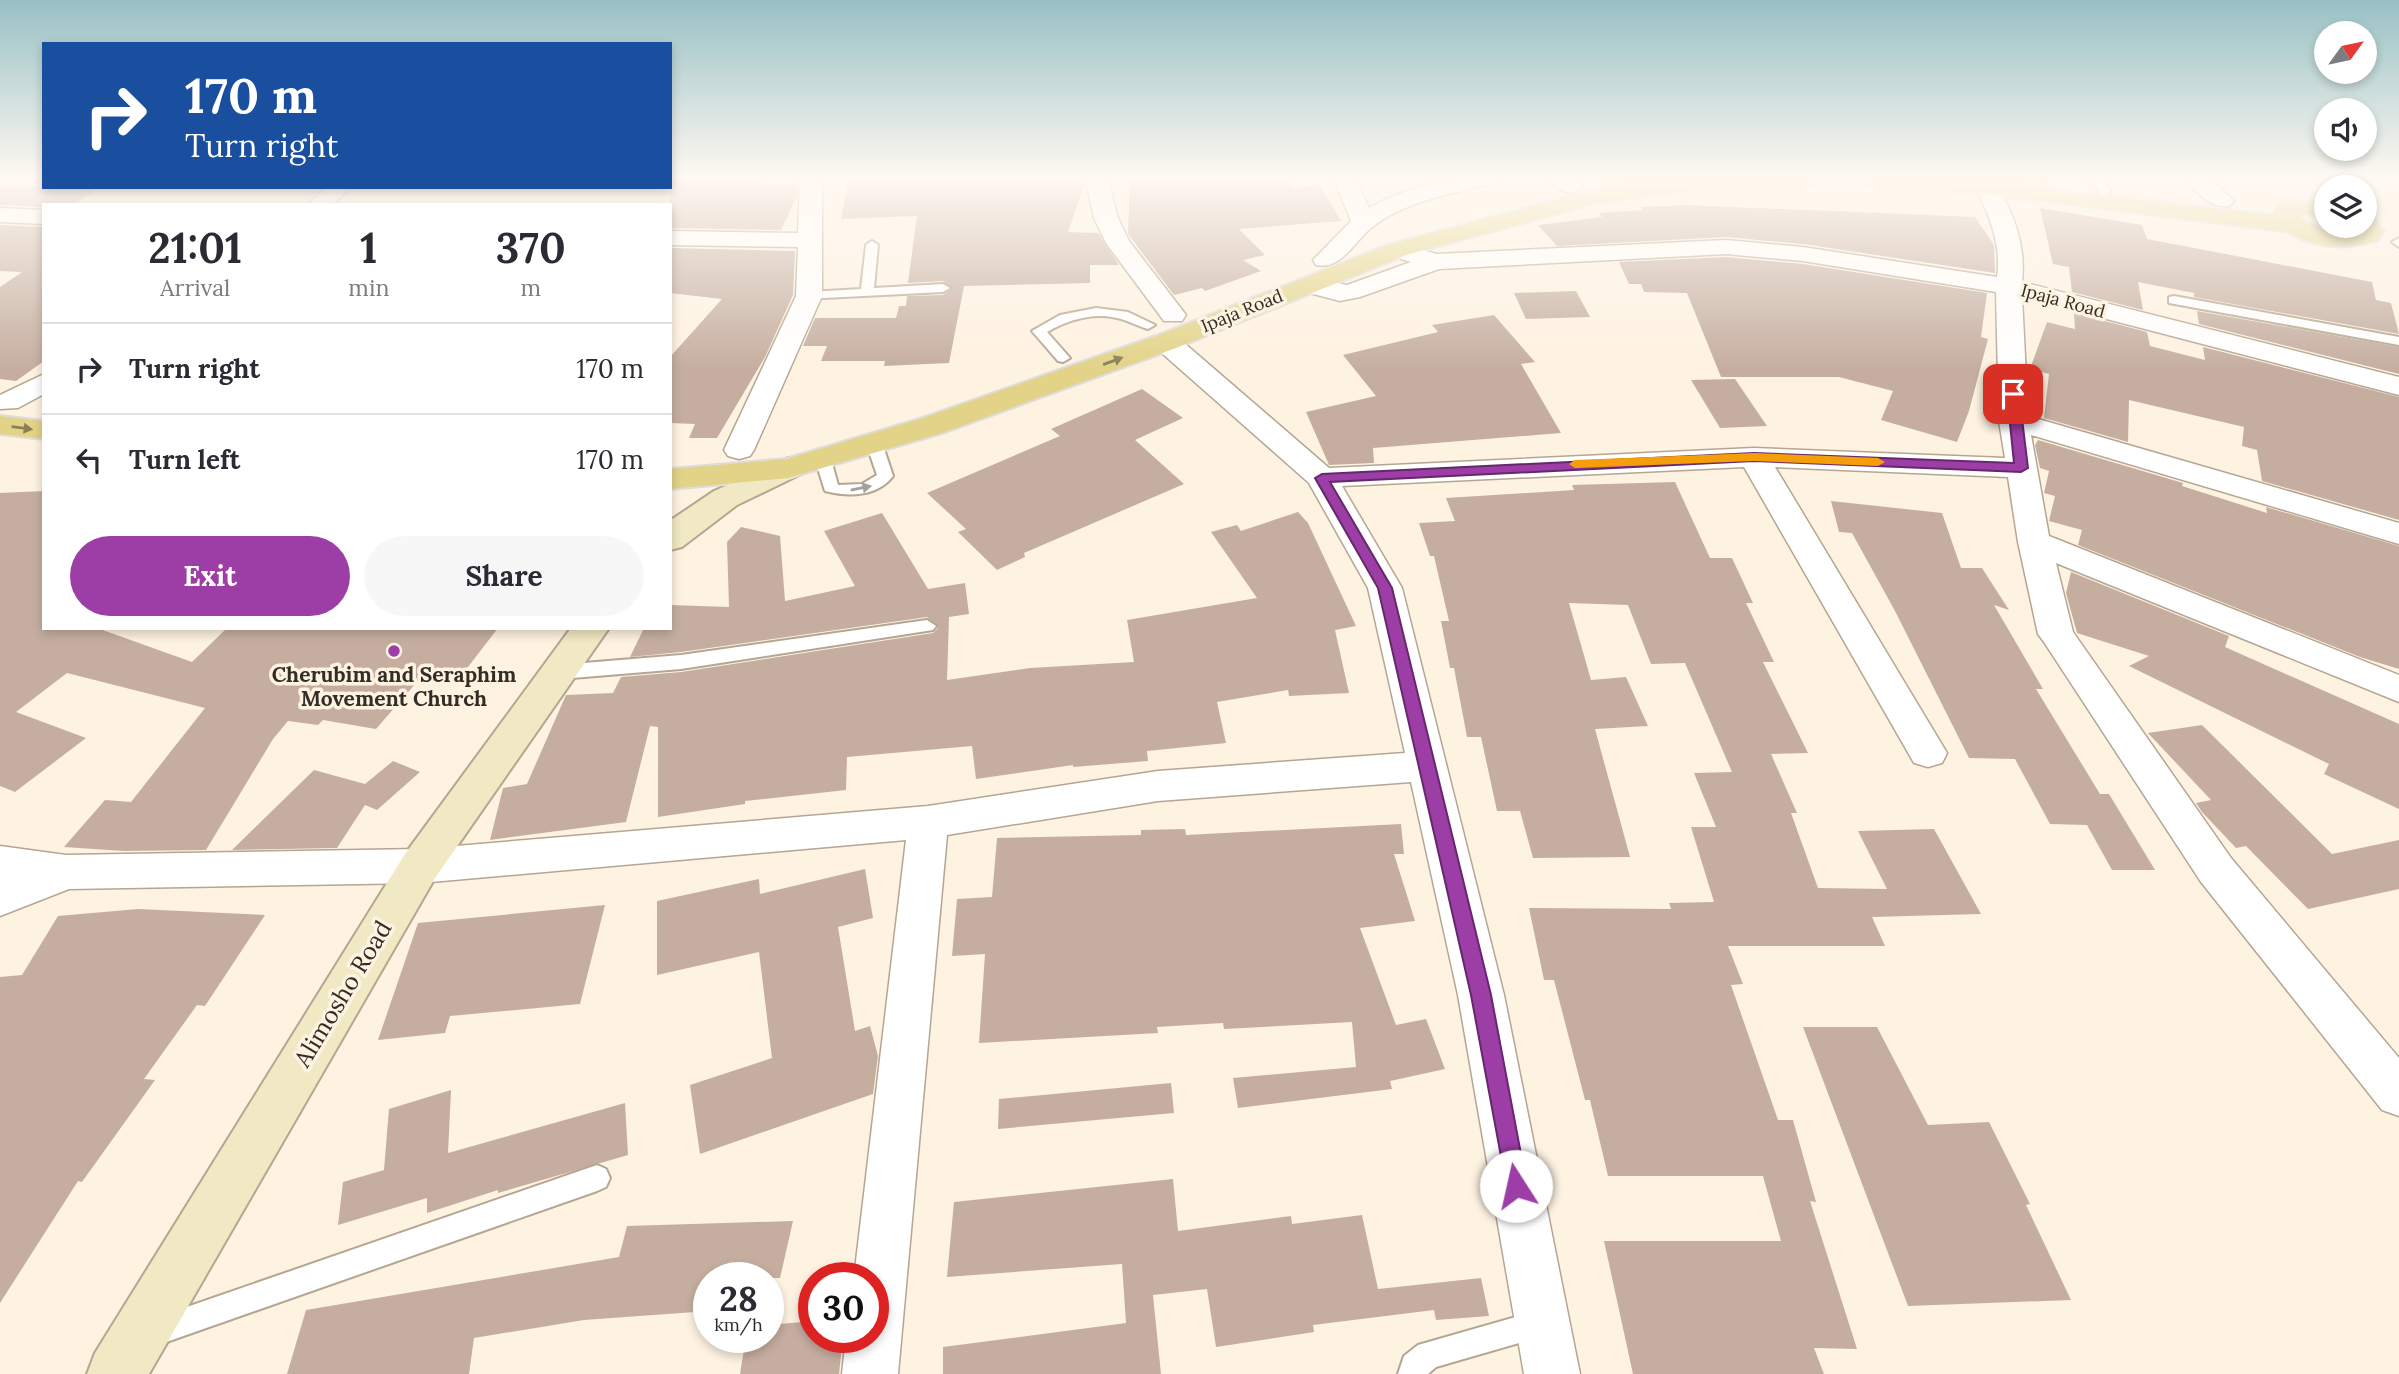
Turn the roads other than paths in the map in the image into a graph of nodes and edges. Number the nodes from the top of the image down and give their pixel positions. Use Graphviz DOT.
graph roads {
  1 [pos="809,241"];
  2 [pos="1117,241"];
  3 [pos="1369,241"];
  4 [pos="1373,241"];
  5 [pos="1392,241"];
  6 [pos="2008,241"];
  7 [pos="872,245"];
  8 [pos="1436,262"];
  9 [pos="1307,285"];
  10 [pos="2009,286"];
  11 [pos="943,288"];
  12 [pos="867,293"];
  13 [pos="809,296"];
  14 [pos="2174,300"];
  15 [pos="1162,327"];
  16 [pos="2399,341"];
  17 [pos="42,383"];
  18 [pos="2399,386"];
  19 [pos="42,406"];
  20 [pos="3,410"];
  21 [pos="2014,421"];
  22 [pos="42,429"];
  23 [pos="874,443"];
  24 [pos="739,450"];
  25 [pos="822,456"];
  26 [pos="672,457"];
  27 [pos="1754,457"];
  28 [pos="788,468"];
  29 [pos="2021,468"];
  30 [pos="1322,478"];
  31 [pos="672,479"];
  32 [pos="2399,534"];
  33 [pos="672,537"];
  34 [pos="2034,542"];
  35 [pos="927,626"];
  36 [pos="590,630"];
  37 [pos="560,672"];
  38 [pos="2399,689"];
  39 [pos="1928,753"];
  40 [pos="1428,766"];
  41 [pos="928,822"];
  42 [pos="0,863"];
  43 [pos="420,866"];
  44 [pos="66,872"];
  45 [pos="0,898"];
  46 [pos="2399,1094"];
  47 [pos="597,1178"];
  48 [pos="1541,1323"];
  49 [pos="128,1356"];
  50 [pos="870,1374"];
  51 [pos="1413,1374"];
  52 [pos="1552,1374"];
  1 -- 13 [label="street"];
  2 -- 15 [label="street"];
  3 -- 15 [label="main road, Ipaja Road"];
  4 -- 9 [label="main road, Ipaja Road"];
  5 -- 8 [label="street, Ipaja Road"];
  6 -- 10 [label="street"];
  7 -- 12 [label="lane"];
  8 -- 9 [label="street"];
  8 -- 10 [label="street, Ipaja Road"];
  9 -- 15 [label="main road, Ipaja Road"];
  10 -- 18 [label="street, Ipaja Road"];
  10 -- 21 [label="street"];
  11 -- 12 [label="lane"];
  12 -- 13 [label="lane"];
  13 -- 24 [label="street"];
  14 -- 16 [label="lane"];
  23 -- 15 [label="main road, Ipaja Road, one-way"];
  15 -- 24 [label="main road, Ipaja Road"];
  15 -- 30 [label="street"];
  17 -- 20 [label="street"];
  19 -- 20 [label="main road"];
  20 -- 22 [label="main road, one-way"];
  21 -- 29 [label="street"];
  21 -- 32 [label="street"];
  23 -- 25 [label="main road, Ipaja Road"];
  25 -- 23 [label="lane, one-way"];
  24 -- 26 [label="main road, Ipaja Road"];
  25 -- 28 [label="main road, Ipaja Road"];
  27 -- 29 [label="street"];
  27 -- 30 [label="street"];
  27 -- 39 [label="street"];
  28 -- 31 [label="main road, Ipaja Road"];
  28 -- 33 [label="main road"];
  29 -- 34 [label="street"];
  30 -- 40 [label="street"];
  34 -- 38 [label="street"];
  34 -- 46 [label="street"];
  35 -- 37 [label="lane"];
  36 -- 37 [label="main road, Alimosho Road"];
  37 -- 43 [label="main road, Alimosho Road"];
  40 -- 41 [label="street"];
  40 -- 48 [label="street"];
  41 -- 43 [label="street"];
  41 -- 50 [label="street"];
  42 -- 44 [label="street"];
  43 -- 44 [label="street"];
  43 -- 49 [label="main road, Alimosho Road"];
  44 -- 45 [label="street"];
  47 -- 49 [label="lane"];
  48 -- 51 [label="lane"];
  48 -- 52 [label="street"];
}
